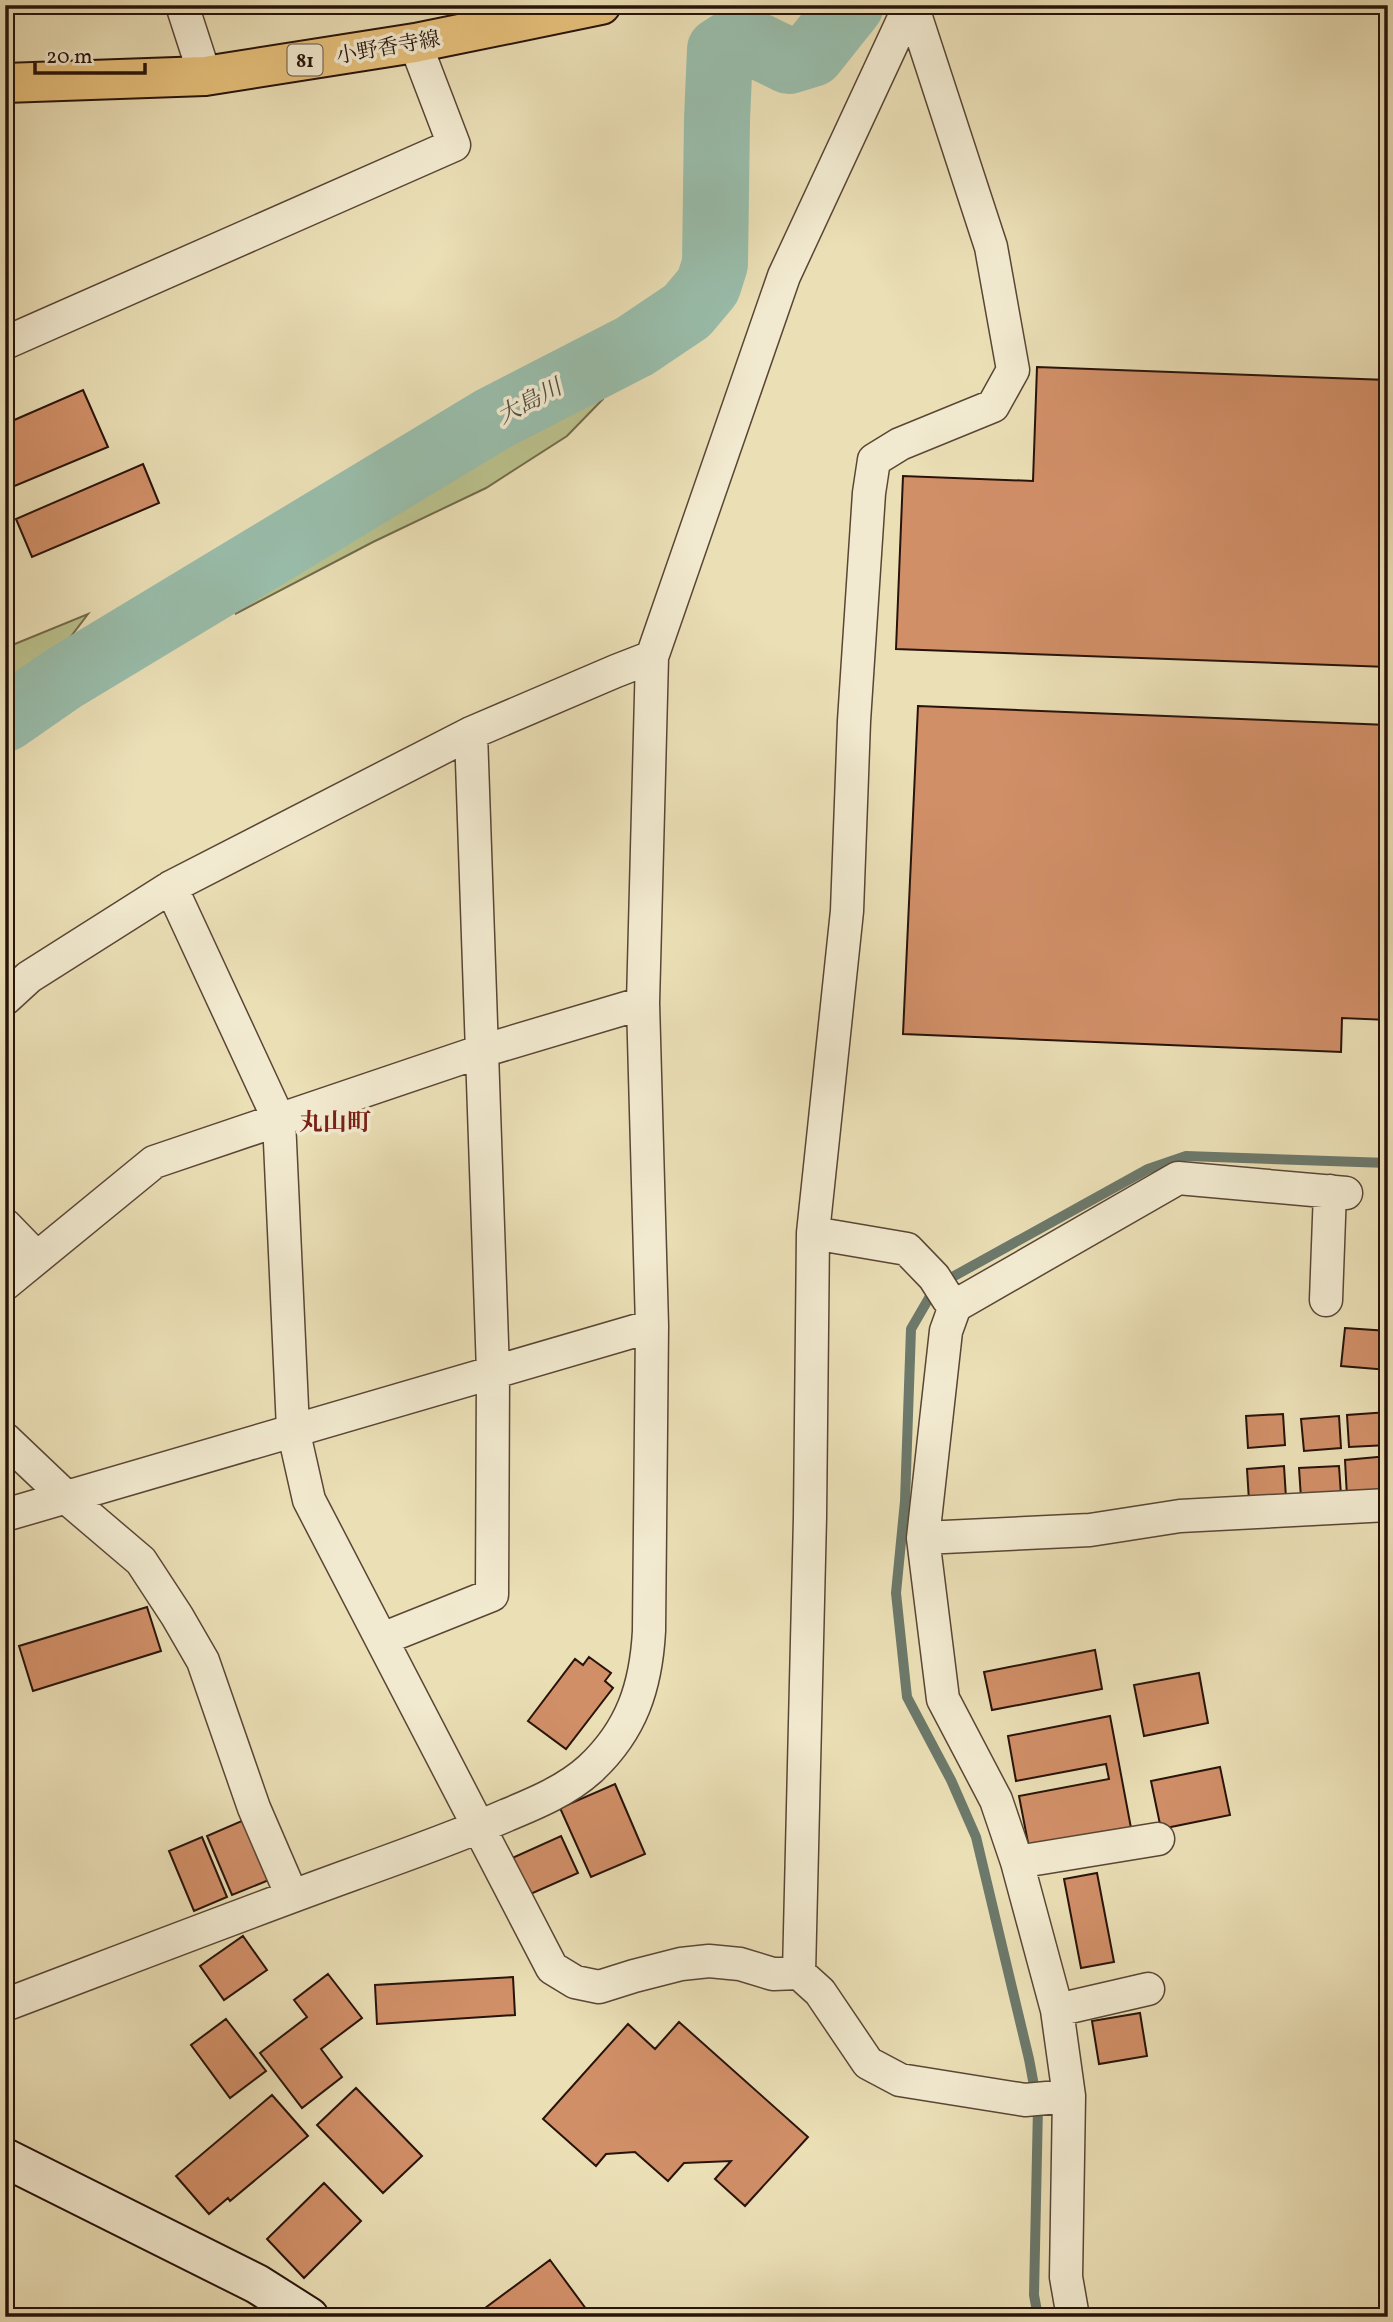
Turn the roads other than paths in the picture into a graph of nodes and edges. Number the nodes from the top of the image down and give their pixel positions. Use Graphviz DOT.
graph roads {
  1 [pos="182,5"];
  2 [pos="601,5"];
  3 [pos="911,5"];
  4 [pos="415,43"];
  5 [pos="205,76"];
  6 [pos="5,83"];
  7 [pos="5,343"];
  8 [pos="652,657"];
  9 [pos="471,733"];
  10 [pos="171,887"];
  11 [pos="5,999"];
  12 [pos="643,1003"];
  13 [pos="482,1051"];
  14 [pos="279,1120"];
  15 [pos="5,1225"];
  16 [pos="813,1233"];
  17 [pos="36,1257"];
  18 [pos="5,1284"];
  19 [pos="945,1294"];
  20 [pos="1326,1300"];
  21 [pos="652,1326"];
  22 [pos="493,1372"];
  23 [pos="293,1429"];
  24 [pos="5,1439"];
  25 [pos="67,1498"];
  26 [pos="1388,1506"];
  27 [pos="5,1515"];
  28 [pos="923,1538"];
  29 [pos="382,1639"];
  30 [pos="480,1828"];
  31 [pos="1158,1839"];
  32 [pos="1017,1862"];
  33 [pos="292,1896"];
  34 [pos="799,1973"];
  35 [pos="1148,1989"];
  36 [pos="5,2005"];
  37 [pos="1056,2010"];
  38 [pos="1049,2098"];
  39 [pos="5,2158"];
  40 [pos="309,2317"];
  41 [pos="1073,2317"];
  1 -- 5 [label="street"];
  2 -- 4 [label="main road, 小野香寺線 / 81"];
  3 -- 8 [label="street"];
  3 -- 16 [label="street"];
  4 -- 5 [label="main road, 小野香寺線 / 81"];
  4 -- 7 [label="street"];
  5 -- 6 [label="main road, 小野香寺線 / 81"];
  8 -- 9 [label="street"];
  8 -- 12 [label="street"];
  9 -- 10 [label="street"];
  9 -- 13 [label="street"];
  10 -- 11 [label="street"];
  10 -- 14 [label="street"];
  12 -- 13 [label="street"];
  12 -- 21 [label="street"];
  13 -- 14 [label="street"];
  13 -- 22 [label="street"];
  14 -- 17 [label="street"];
  14 -- 23 [label="street"];
  15 -- 17 [label="street"];
  16 -- 19 [label="street"];
  16 -- 34 [label="street"];
  17 -- 18 [label="street"];
  19 -- 20 [label="street"];
  19 -- 28 [label="street"];
  21 -- 22 [label="street"];
  21 -- 30 [label="street"];
  22 -- 23 [label="street"];
  22 -- 29 [label="street"];
  23 -- 25 [label="street"];
  23 -- 29 [label="street"];
  24 -- 25 [label="street"];
  25 -- 27 [label="street"];
  25 -- 33 [label="street"];
  26 -- 28 [label="street"];
  28 -- 32 [label="street"];
  29 -- 30 [label="street"];
  30 -- 33 [label="street"];
  30 -- 34 [label="street"];
  31 -- 32 [label="street"];
  32 -- 37 [label="street"];
  33 -- 36 [label="street"];
  34 -- 38 [label="street"];
  35 -- 37 [label="street"];
  37 -- 38 [label="street"];
  38 -- 41 [label="street"];
  39 -- 40 [label="street"];
}
